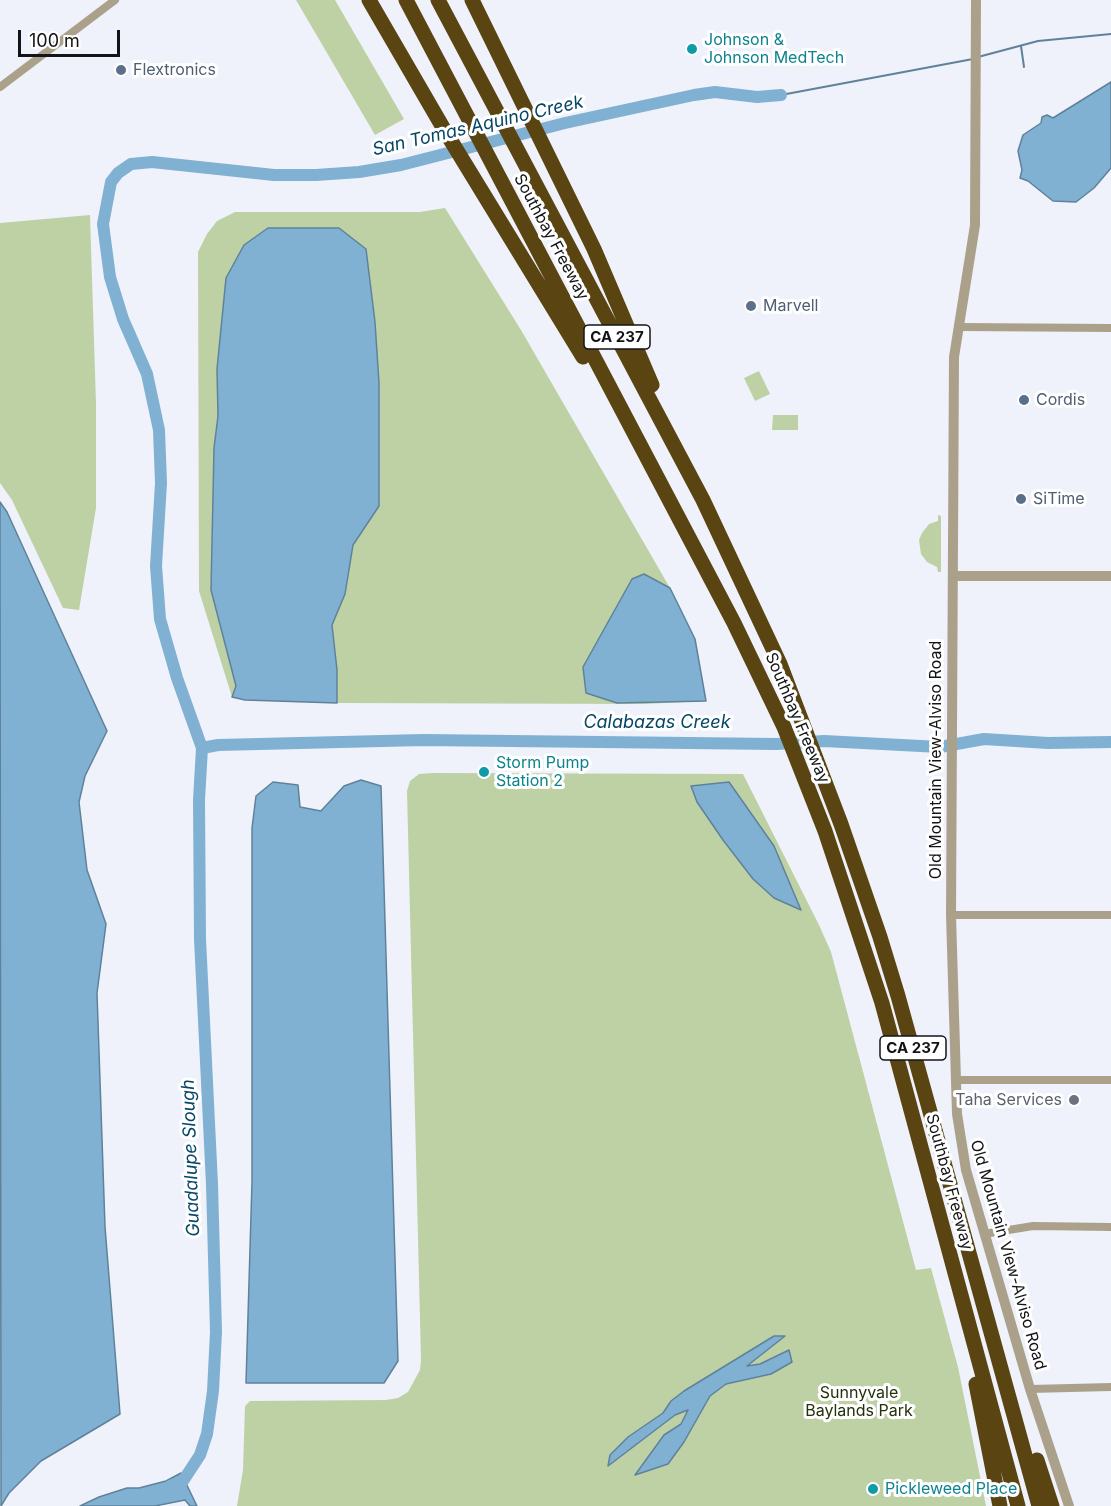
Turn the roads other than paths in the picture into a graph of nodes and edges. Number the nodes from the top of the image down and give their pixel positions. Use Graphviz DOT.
graph roads {
  1 [pos="115,0"];
  2 [pos="369,0"];
  3 [pos="406,0"];
  4 [pos="438,0"];
  5 [pos="472,0"];
  6 [pos="976,0"];
  7 [pos="0,87"];
  8 [pos="959,327"];
  9 [pos="1111,328"];
  10 [pos="649,461"];
  11 [pos="704,500"];
  12 [pos="953,576"];
  13 [pos="1111,576"];
  14 [pos="951,915"];
  15 [pos="1111,915"];
  16 [pos="955,1080"];
  17 [pos="1111,1080"];
  18 [pos="1111,1227"];
  19 [pos="984,1234"];
  20 [pos="955,1275"];
  21 [pos="993,1335"];
  22 [pos="1111,1387"];
  23 [pos="1030,1389"];
  24 [pos="1000,1506"];
  25 [pos="1018,1506"];
  26 [pos="1039,1506"];
  27 [pos="1052,1506"];
  28 [pos="1069,1506"];
  1 -- 7 [label="street"];
  2 -- 10 [label="highway"];
  3 -- 10 [label="highway, Southbay Freeway / CA 237"];
  4 -- 11 [label="highway, Southbay Freeway / CA 237"];
  5 -- 11 [label="highway"];
  6 -- 8 [label="street, Old Mountain View-Alviso Road"];
  8 -- 9 [label="street"];
  8 -- 12 [label="street, Old Mountain View-Alviso Road"];
  10 -- 20 [label="highway, Southbay Freeway / CA 237"];
  11 -- 21 [label="highway, Southbay Freeway / CA 237"];
  12 -- 13 [label="street"];
  12 -- 14 [label="street, Old Mountain View-Alviso Road"];
  14 -- 15 [label="street"];
  14 -- 16 [label="street, Old Mountain View-Alviso Road"];
  16 -- 17 [label="street"];
  16 -- 19 [label="street, Old Mountain View-Alviso Road"];
  18 -- 19 [label="street"];
  19 -- 23 [label="street, Old Mountain View-Alviso Road"];
  20 -- 24 [label="highway"];
  20 -- 25 [label="highway, Southbay Freeway / CA 237"];
  21 -- 26 [label="highway, Southbay Freeway / CA 237"];
  21 -- 27 [label="highway"];
  22 -- 23 [label="street"];
  23 -- 28 [label="street, Old Mountain View-Alviso Road"];
}
